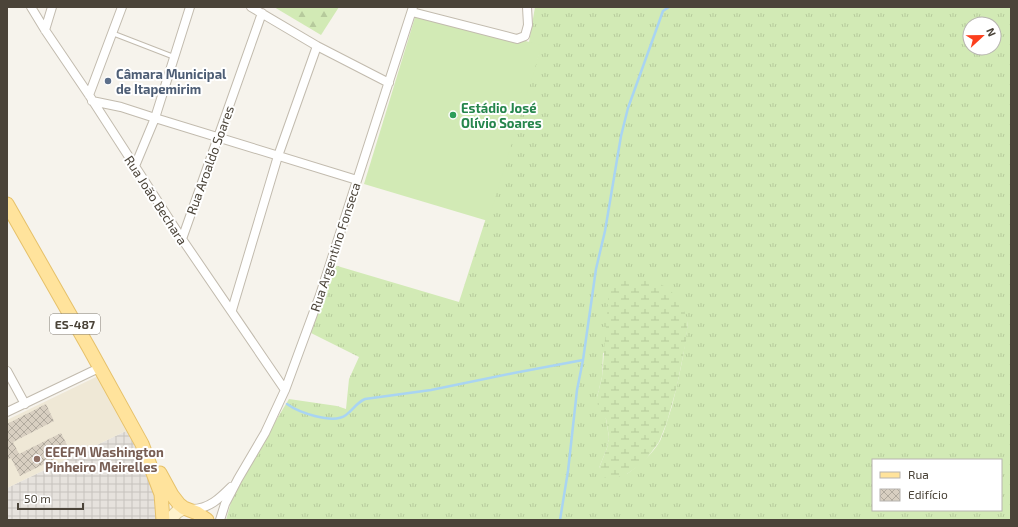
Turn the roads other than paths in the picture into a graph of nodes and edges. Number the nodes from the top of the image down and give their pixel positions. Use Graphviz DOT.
graph roads {
  1 [pos="31,7"];
  2 [pos="52,7"];
  3 [pos="122,7"];
  4 [pos="190,7"];
  5 [pos="251,7"];
  6 [pos="527,7"];
  7 [pos="413,10"];
  8 [pos="262,13"];
  9 [pos="45,30"];
  10 [pos="112,33"];
  11 [pos="317,46"];
  12 [pos="174,57"];
  13 [pos="388,82"];
  14 [pos="91,98"];
  15 [pos="154,118"];
  16 [pos="218,137"];
  17 [pos="278,156"];
  18 [pos="135,166"];
  19 [pos="357,180"];
  20 [pos="7,204"];
  21 [pos="182,239"];
  22 [pos="232,310"];
  23 [pos="99,368"];
  24 [pos="7,371"];
  25 [pos="285,390"];
  26 [pos="25,404"];
  27 [pos="7,412"];
  28 [pos="142,444"];
  29 [pos="238,479"];
  30 [pos="184,508"];
  31 [pos="163,520"];
  32 [pos="168,520"];
  33 [pos="207,520"];
  34 [pos="220,520"];
  1 -- 9 [label="street, Rua João Bechara"];
  2 -- 9 [label="street"];
  3 -- 10 [label="street"];
  4 -- 12 [label="street"];
  5 -- 8 [label="street"];
  6 -- 7 [label="street"];
  7 -- 13 [label="street, Rua Argentino Fonseca"];
  8 -- 11 [label="street"];
  8 -- 16 [label="street, Rua Aroaldo Soares"];
  9 -- 14 [label="street, Rua João Bechara"];
  10 -- 12 [label="lane"];
  10 -- 14 [label="street"];
  11 -- 13 [label="street"];
  11 -- 17 [label="street"];
  12 -- 15 [label="street"];
  13 -- 19 [label="street, Rua Argentino Fonseca"];
  14 -- 15 [label="street"];
  14 -- 18 [label="street, Rua João Bechara"];
  15 -- 16 [label="street"];
  15 -- 18 [label="street"];
  16 -- 17 [label="street"];
  16 -- 21 [label="street, Rua Aroaldo Soares"];
  17 -- 19 [label="street"];
  17 -- 22 [label="street"];
  18 -- 21 [label="street, Rua João Bechara"];
  19 -- 25 [label="street, Rua Argentino Fonseca"];
  20 -- 23 [label="main road, ES-487"];
  21 -- 22 [label="street, Rua João Bechara"];
  22 -- 25 [label="street, Rua João Bechara"];
  23 -- 26 [label="street"];
  23 -- 28 [label="main road, ES-487"];
  24 -- 26 [label="street"];
  25 -- 29 [label="street, Rua Argentino Fonseca"];
  26 -- 27 [label="street"];
  28 -- 30 [label="main road, ES-487"];
  28 -- 31 [label="main road, ES-487"];
  29 -- 30 [label="street"];
  29 -- 34 [label="street"];
  30 -- 32 [label="street"];
  30 -- 33 [label="main road, ES-487"];
}
